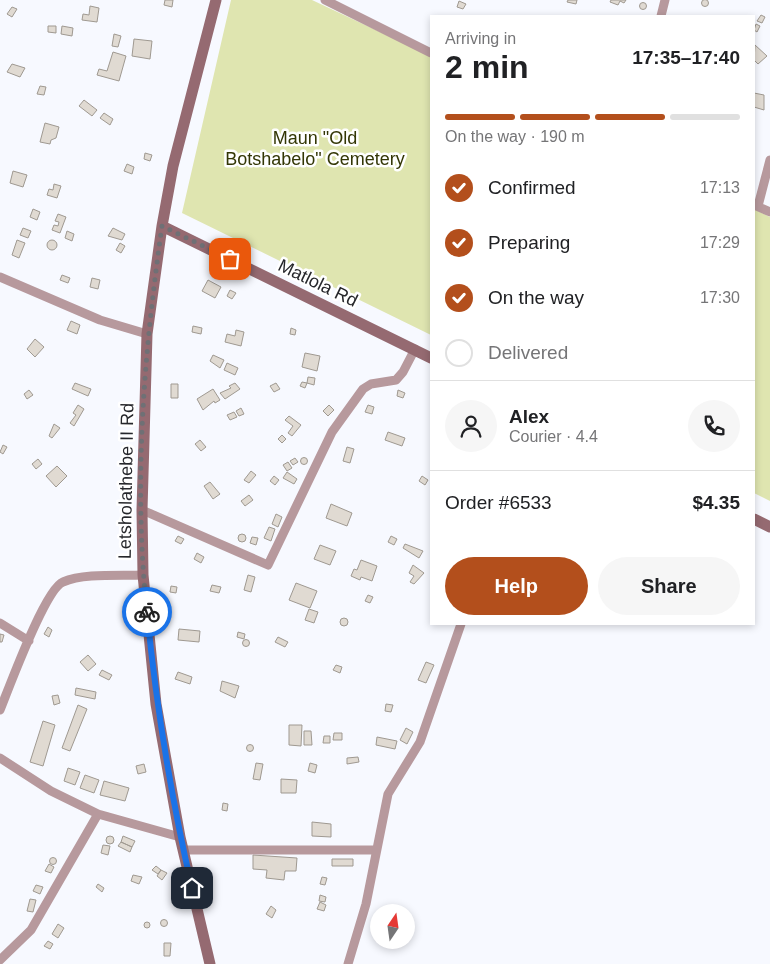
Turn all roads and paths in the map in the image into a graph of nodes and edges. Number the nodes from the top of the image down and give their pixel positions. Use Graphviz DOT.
graph roads {
  1 [pos="216,0"];
  2 [pos="325,0"];
  3 [pos="664,0"];
  4 [pos="661,15"];
  5 [pos="430,52"];
  6 [pos="770,160"];
  7 [pos="756,205"];
  8 [pos="770,212"];
  9 [pos="162,226"];
  10 [pos="0,277"];
  11 [pos="148,334"];
  12 [pos="415,349"];
  13 [pos="430,357"];
  14 [pos="142,510"];
  15 [pos="755,520"];
  16 [pos="770,527"];
  17 [pos="143,575"];
  18 [pos="0,623"];
  19 [pos="461,625"];
  20 [pos="28,640"];
  21 [pos="0,710"];
  22 [pos="0,758"];
  23 [pos="98,814"];
  24 [pos="180,837"];
  25 [pos="183,850"];
  26 [pos="376,850"];
  27 [pos="0,960"];
  28 [pos="210,964"];
  29 [pos="348,964"];
  1 -- 9 [label="street, Letsholathebe II Rd"];
  2 -- 5 [label="street"];
  3 -- 4 [label="street"];
  6 -- 7 [label="street"];
  7 -- 8 [label="street"];
  9 -- 11 [label="street, Letsholathebe II Rd"];
  9 -- 12 [label="street, Matlola Rd"];
  10 -- 11 [label="street"];
  11 -- 14 [label="street, Letsholathebe II Rd"];
  12 -- 13 [label="street, Matlola Rd"];
  12 -- 14 [label="street"];
  14 -- 17 [label="street, Letsholathebe II Rd"];
  15 -- 16 [label="street"];
  17 -- 20 [label="street"];
  17 -- 24 [label="street, Letsholathebe II Rd"];
  18 -- 20 [label="street"];
  19 -- 26 [label="street"];
  20 -- 21 [label="street"];
  22 -- 23 [label="street"];
  23 -- 24 [label="street"];
  23 -- 27 [label="street"];
  24 -- 25 [label="street, Letsholathebe II Rd"];
  25 -- 26 [label="street"];
  25 -- 28 [label="street, Letsholathebe II Rd"];
  26 -- 29 [label="street"];
}
